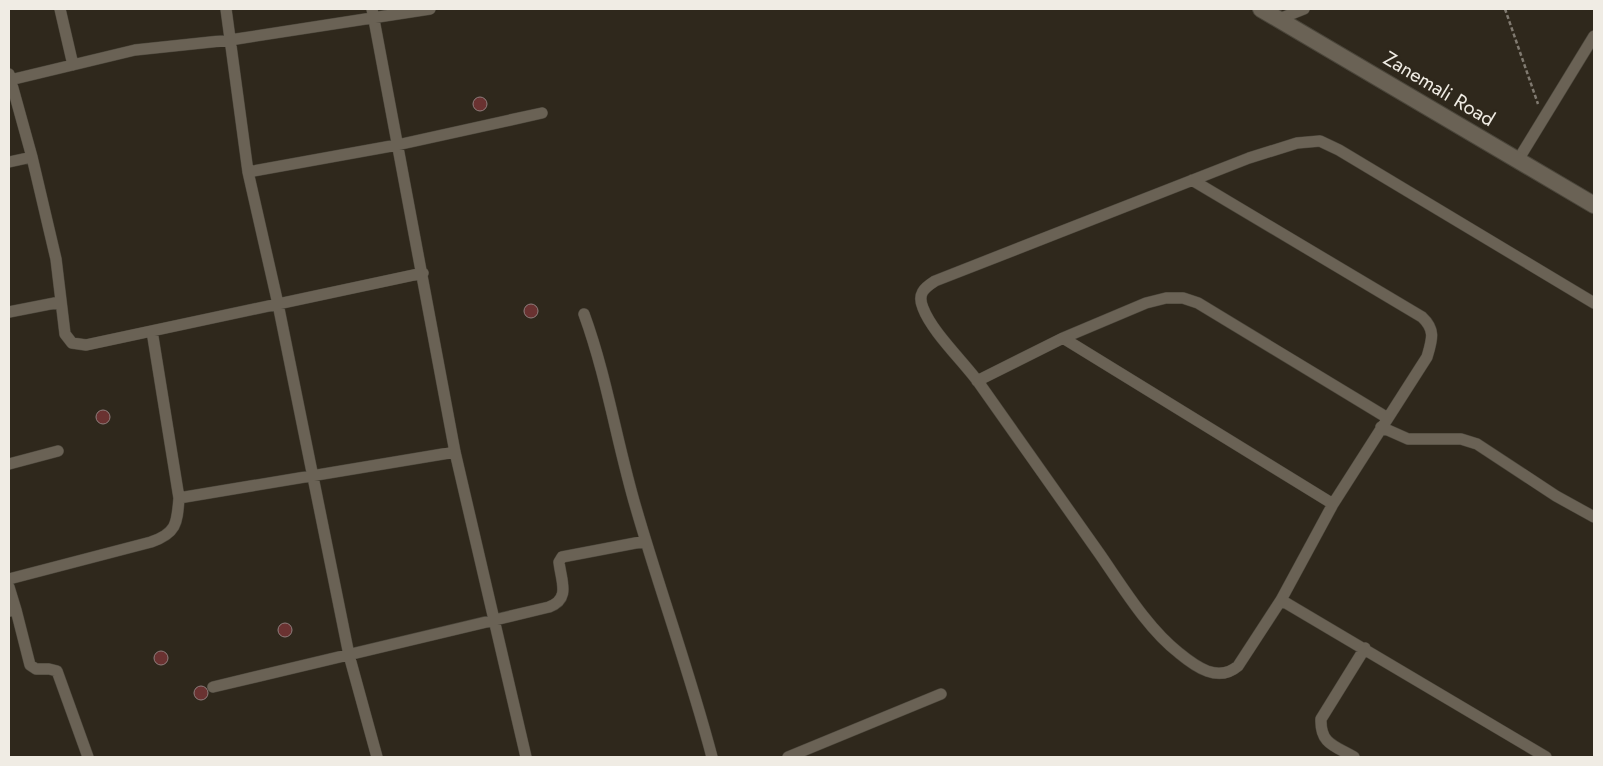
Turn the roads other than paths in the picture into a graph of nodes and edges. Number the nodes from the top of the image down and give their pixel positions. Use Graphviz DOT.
graph roads {
  1 [pos="60,9"];
  2 [pos="226,9"];
  3 [pos="430,9"];
  4 [pos="1262,9"];
  5 [pos="1304,9"];
  6 [pos="373,14"];
  7 [pos="1279,19"];
  8 [pos="1594,36"];
  9 [pos="230,40"];
  10 [pos="73,65"];
  11 [pos="9,77"];
  12 [pos="542,113"];
  13 [pos="397,145"];
  14 [pos="32,157"];
  15 [pos="1518,160"];
  16 [pos="9,162"];
  17 [pos="248,172"];
  18 [pos="1192,180"];
  19 [pos="1594,205"];
  20 [pos="423,273"];
  21 [pos="60,302"];
  22 [pos="1594,303"];
  23 [pos="278,304"];
  24 [pos="9,312"];
  25 [pos="584,314"];
  26 [pos="152,331"];
  27 [pos="1063,338"];
  28 [pos="977,381"];
  29 [pos="1384,422"];
  30 [pos="58,451"];
  31 [pos="455,452"];
  32 [pos="9,464"];
  33 [pos="313,475"];
  34 [pos="179,498"];
  35 [pos="1333,504"];
  36 [pos="1594,517"];
  37 [pos="646,541"];
  38 [pos="9,578"];
  39 [pos="9,587"];
  40 [pos="1281,600"];
  41 [pos="12,610"];
  42 [pos="494,622"];
  43 [pos="1365,648"];
  44 [pos="349,655"];
  45 [pos="213,687"];
  46 [pos="941,694"];
  47 [pos="88,757"];
  48 [pos="377,757"];
  49 [pos="526,757"];
  50 [pos="712,757"];
  51 [pos="788,757"];
  52 [pos="1354,757"];
  53 [pos="1546,757"];
  1 -- 10 [label="street"];
  2 -- 9 [label="street"];
  3 -- 6 [label="street"];
  4 -- 7 [label="street, Zanemali Road"];
  5 -- 7 [label="street"];
  6 -- 9 [label="street"];
  6 -- 13 [label="street"];
  7 -- 15 [label="street, Zanemali Road"];
  8 -- 15 [label="street"];
  9 -- 10 [label="street"];
  9 -- 17 [label="street"];
  10 -- 11 [label="street"];
  11 -- 14 [label="street"];
  12 -- 13 [label="street"];
  13 -- 17 [label="street"];
  13 -- 20 [label="street"];
  14 -- 16 [label="street"];
  14 -- 21 [label="street"];
  15 -- 19 [label="street, Zanemali Road"];
  17 -- 23 [label="street"];
  18 -- 22 [label="street"];
  18 -- 28 [label="street"];
  18 -- 29 [label="street"];
  20 -- 23 [label="street"];
  20 -- 31 [label="street"];
  21 -- 24 [label="street"];
  21 -- 26 [label="street"];
  23 -- 26 [label="street"];
  23 -- 33 [label="street"];
  25 -- 37 [label="street"];
  26 -- 34 [label="street"];
  27 -- 28 [label="street"];
  27 -- 29 [label="street"];
  27 -- 35 [label="street"];
  28 -- 40 [label="street"];
  29 -- 35 [label="street"];
  29 -- 36 [label="street"];
  30 -- 32 [label="street"];
  31 -- 33 [label="street"];
  31 -- 42 [label="street"];
  33 -- 34 [label="street"];
  33 -- 44 [label="street"];
  34 -- 38 [label="street"];
  35 -- 40 [label="street"];
  37 -- 42 [label="street"];
  37 -- 50 [label="street"];
  39 -- 41 [label="street"];
  40 -- 43 [label="street"];
  41 -- 47 [label="street"];
  42 -- 44 [label="street"];
  42 -- 49 [label="street"];
  43 -- 52 [label="street"];
  43 -- 53 [label="street"];
  44 -- 45 [label="street"];
  44 -- 48 [label="street"];
  46 -- 51 [label="street"];
}
